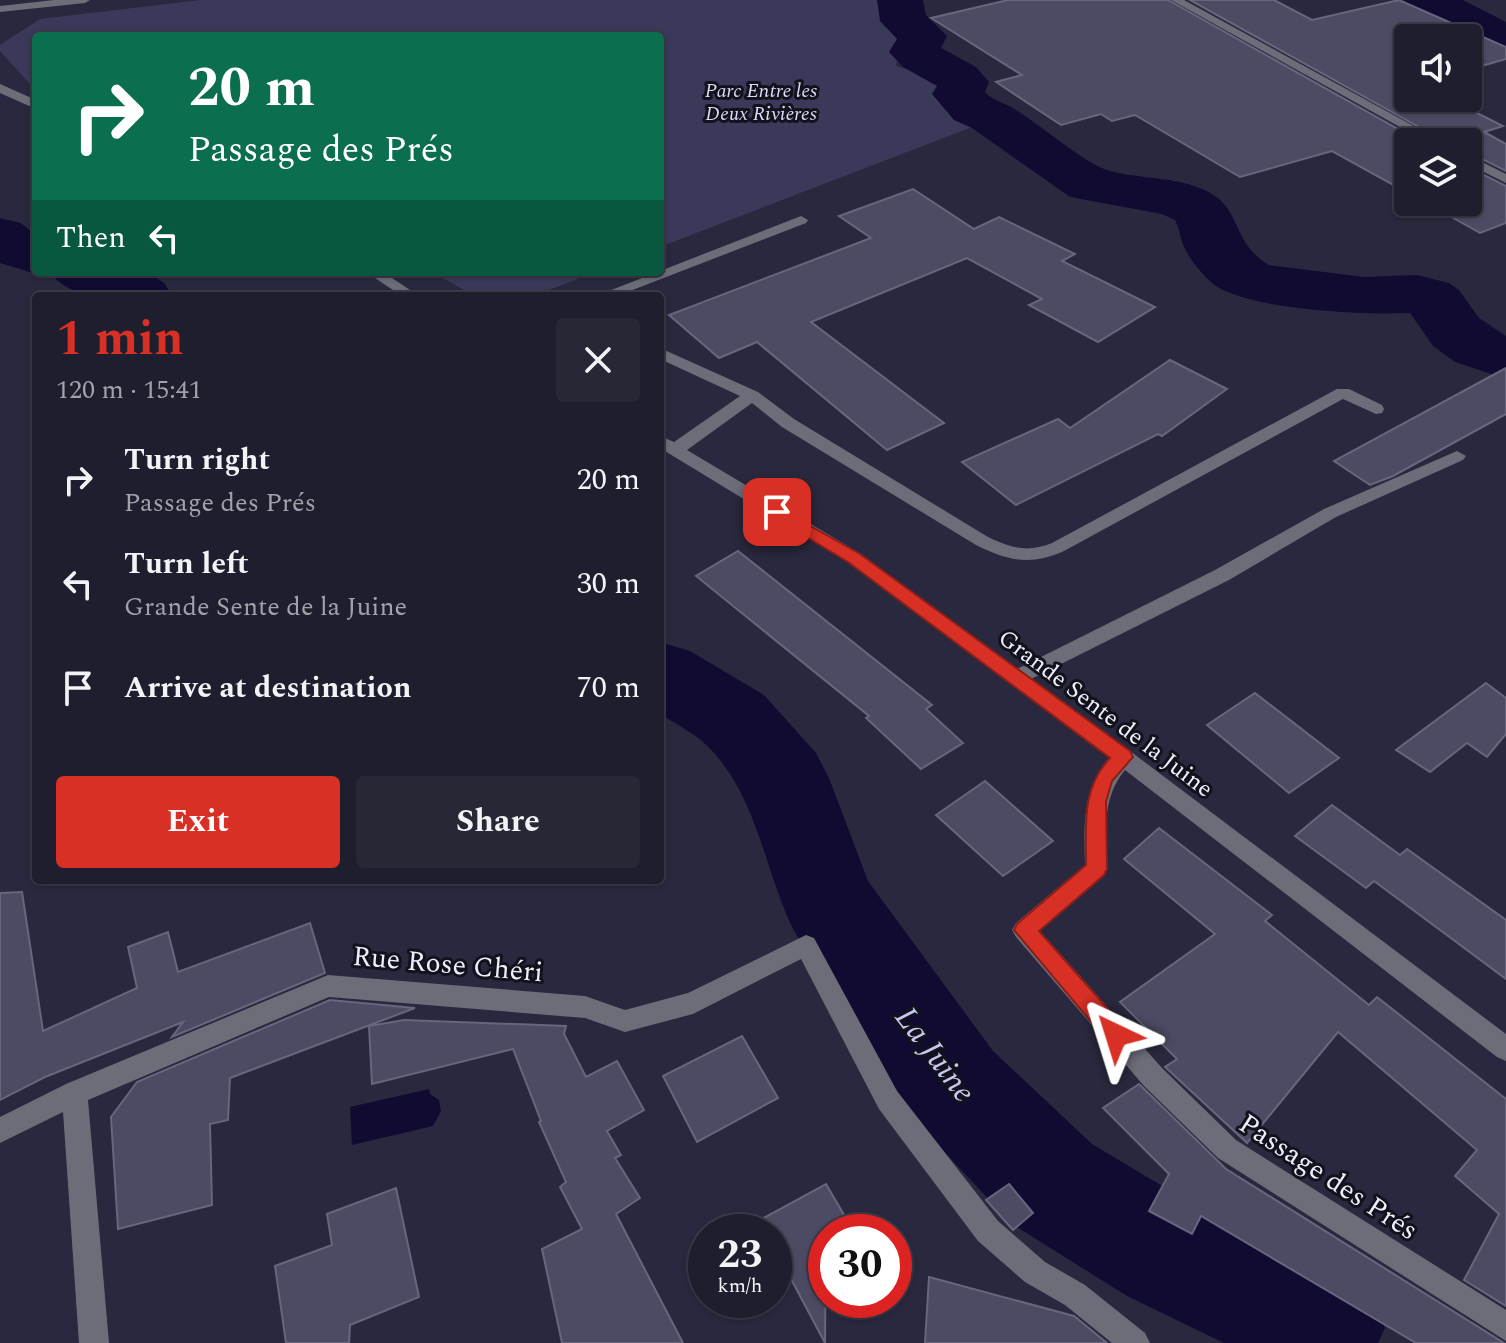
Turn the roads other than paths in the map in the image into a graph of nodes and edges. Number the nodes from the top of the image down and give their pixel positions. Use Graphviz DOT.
graph roads {
  1 [pos="85,0"];
  2 [pos="1176,0"];
  3 [pos="39,5"];
  4 [pos="0,9"];
  5 [pos="0,23"];
  6 [pos="0,88"];
  7 [pos="32,103"];
  8 [pos="1411,128"];
  9 [pos="1482,166"];
  10 [pos="1506,179"];
  11 [pos="801,220"];
  12 [pos="664,273"];
  13 [pos="380,276"];
  14 [pos="655,276"];
  15 [pos="406,292"];
  16 [pos="613,292"];
  17 [pos="664,355"];
  18 [pos="752,395"];
  19 [pos="1376,409"];
  20 [pos="667,445"];
  21 [pos="1457,456"];
  22 [pos="1016,678"];
  23 [pos="1123,757"];
  24 [pos="1506,1049"];
  25 [pos="75,1093"];
  26 [pos="0,1130"];
  27 [pos="1506,1327"];
  28 [pos="94,1343"];
  29 [pos="1135,1343"];
  1 -- 3 [label="street"];
  2 -- 8 [label="street"];
  3 -- 4 [label="street"];
  3 -- 5 [label="street"];
  6 -- 7 [label="street"];
  9 -- 10 [label="street"];
  11 -- 12 [label="street"];
  13 -- 15 [label="street"];
  14 -- 16 [label="street"];
  17 -- 18 [label="street"];
  18 -- 19 [label="street"];
  18 -- 20 [label="street"];
  20 -- 22 [label="street, Grande Sente de la Juine"];
  21 -- 22 [label="street"];
  22 -- 23 [label="street, Grande Sente de la Juine"];
  23 -- 24 [label="street, Grande Sente de la Juine"];
  23 -- 27 [label="street, Passage des Prés"];
  25 -- 26 [label="street, Rue Rose Chéri"];
  25 -- 28 [label="street"];
  25 -- 29 [label="street, Rue Rose Chéri"];
}
